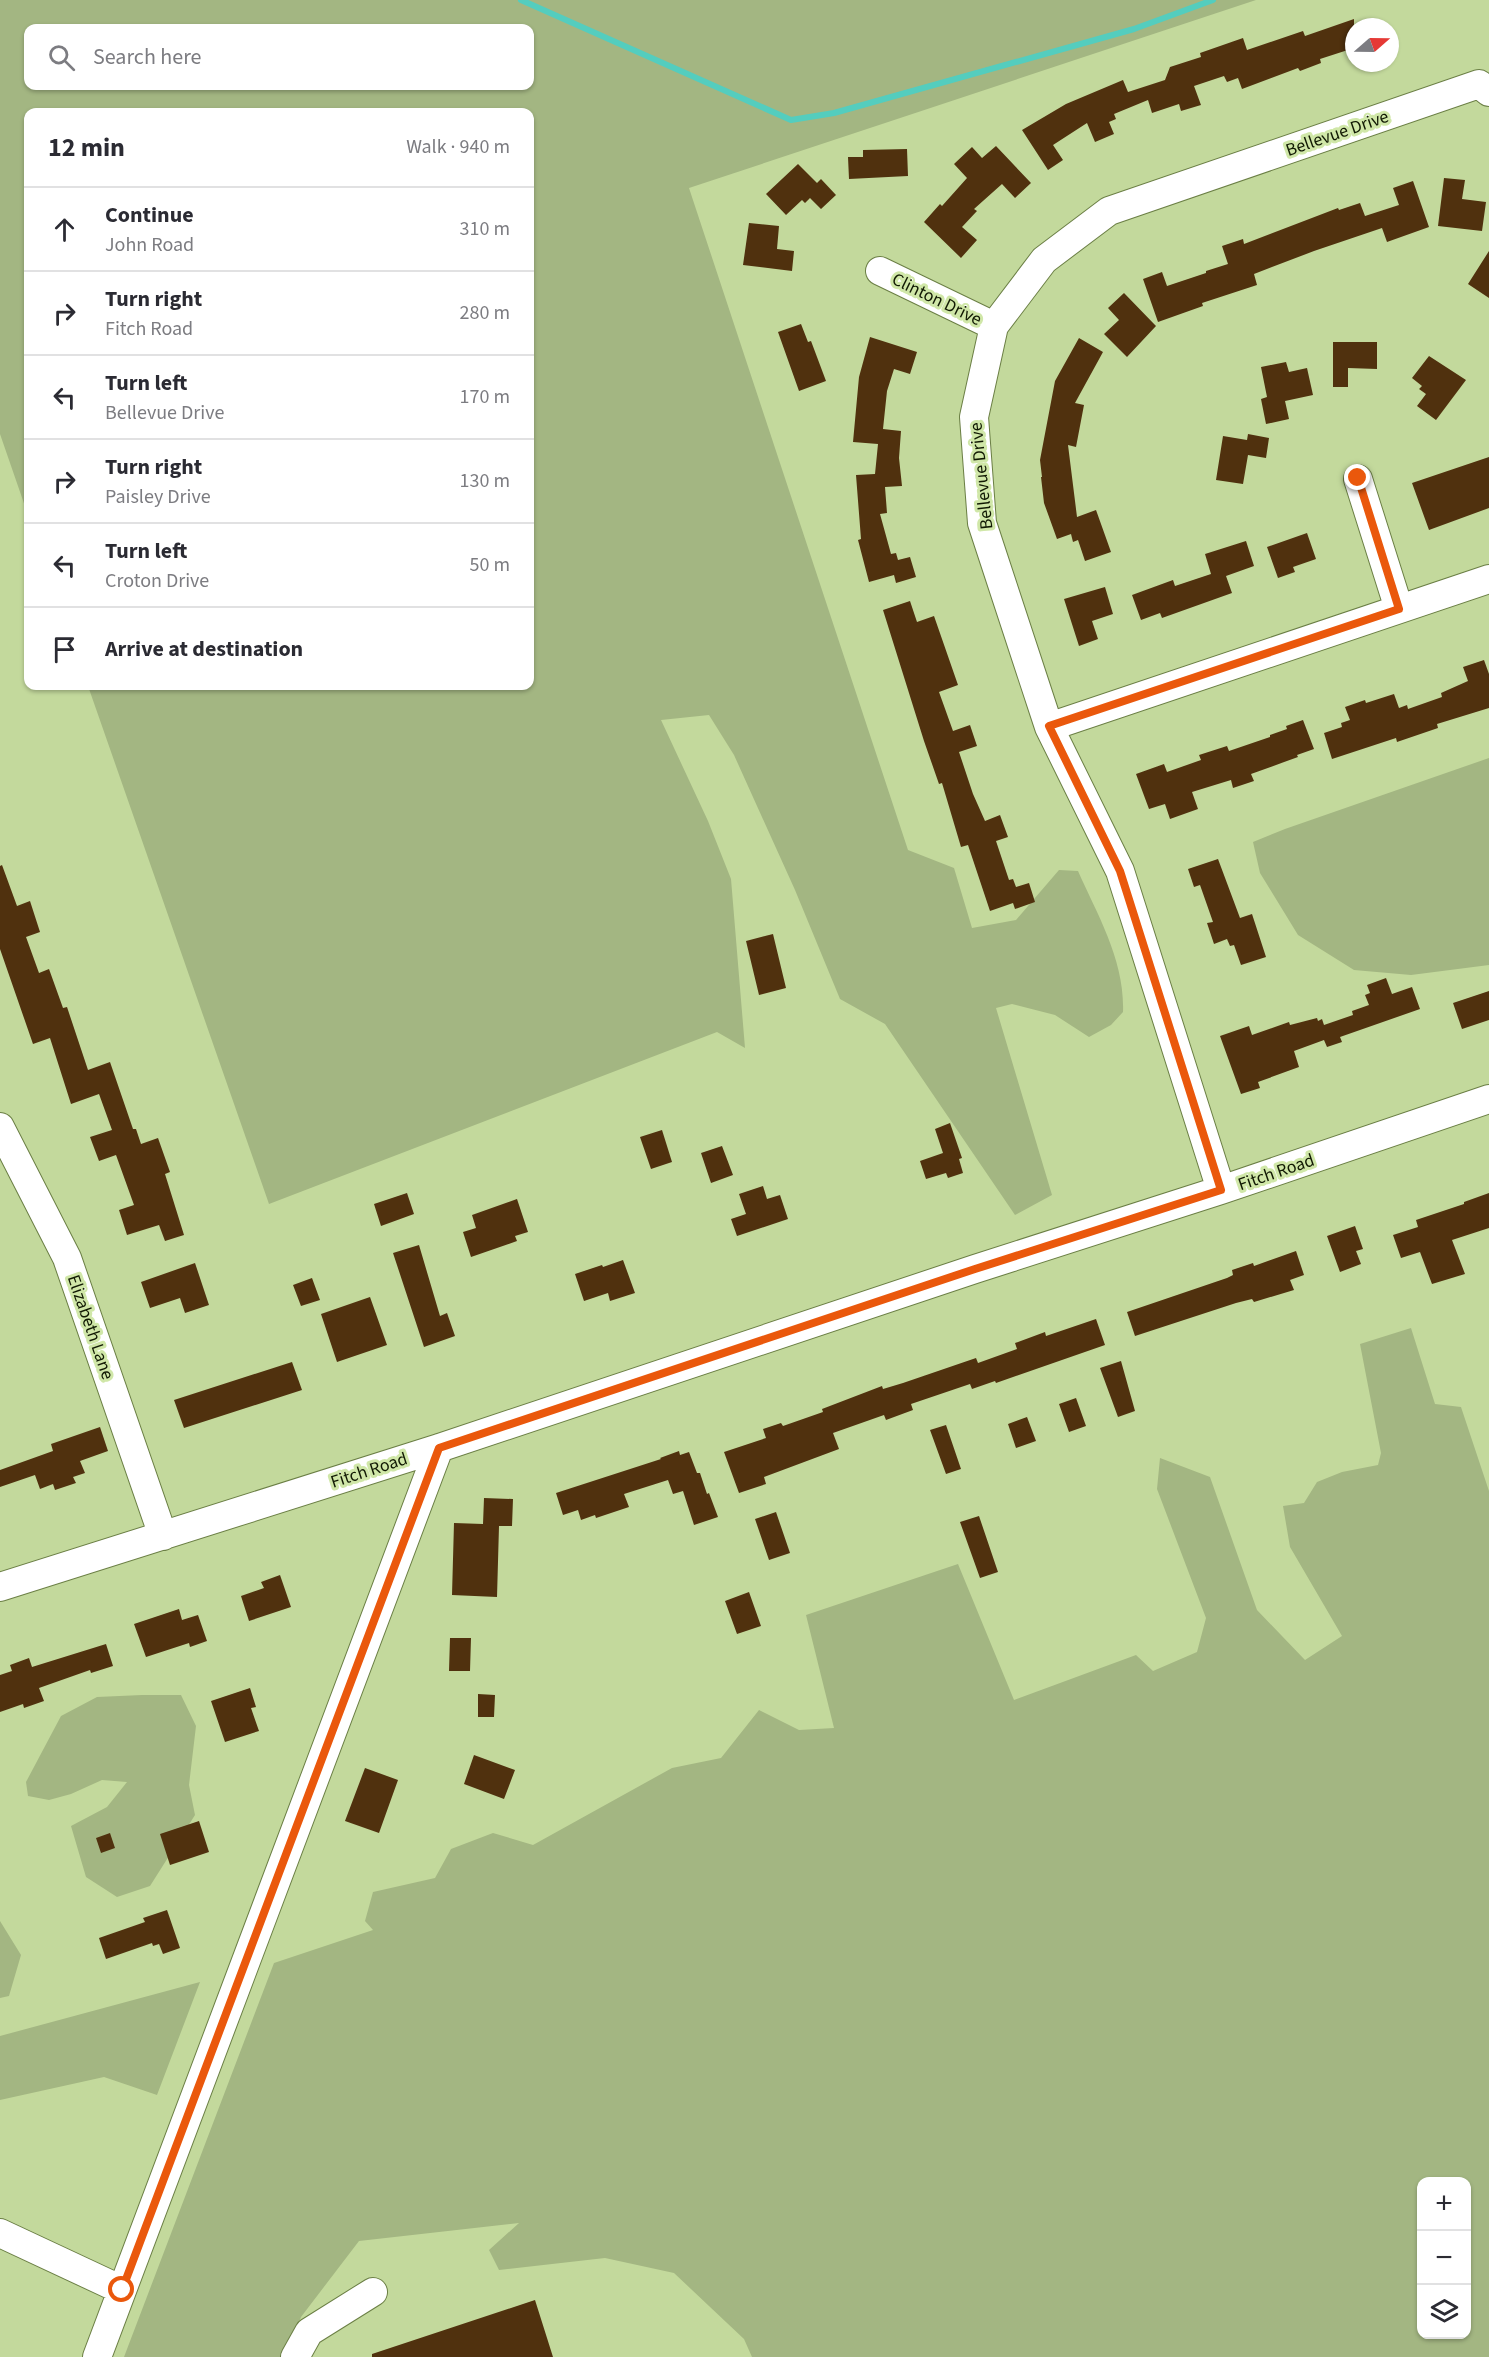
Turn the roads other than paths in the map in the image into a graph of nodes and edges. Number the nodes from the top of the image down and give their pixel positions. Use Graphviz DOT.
graph roads {
  1 [pos="1489,92"];
  2 [pos="880,271"];
  3 [pos="993,326"];
  4 [pos="1358,478"];
  5 [pos="1489,579"];
  6 [pos="1399,609"];
  7 [pos="1049,726"];
  8 [pos="1489,1099"];
  9 [pos="0,1127"];
  10 [pos="1221,1190"];
  11 [pos="439,1448"];
  12 [pos="162,1536"];
  13 [pos="0,1587"];
  14 [pos="0,2233"];
  15 [pos="122,2290"];
  16 [pos="373,2292"];
  17 [pos="97,2357"];
  18 [pos="295,2357"];
  1 -- 3 [label="street, Bellevue Drive"];
  2 -- 3 [label="street, Clinton Drive"];
  3 -- 7 [label="street, Bellevue Drive"];
  4 -- 6 [label="street"];
  5 -- 6 [label="street"];
  6 -- 7 [label="street"];
  7 -- 10 [label="street, Bellevue Drive"];
  8 -- 10 [label="street, Fitch Road"];
  9 -- 12 [label="street, Elizabeth Lane"];
  10 -- 11 [label="street, Fitch Road"];
  11 -- 12 [label="street, Fitch Road"];
  11 -- 15 [label="street"];
  12 -- 13 [label="street, Fitch Road"];
  14 -- 15 [label="street"];
  15 -- 17 [label="street"];
  16 -- 18 [label="street"];
}
